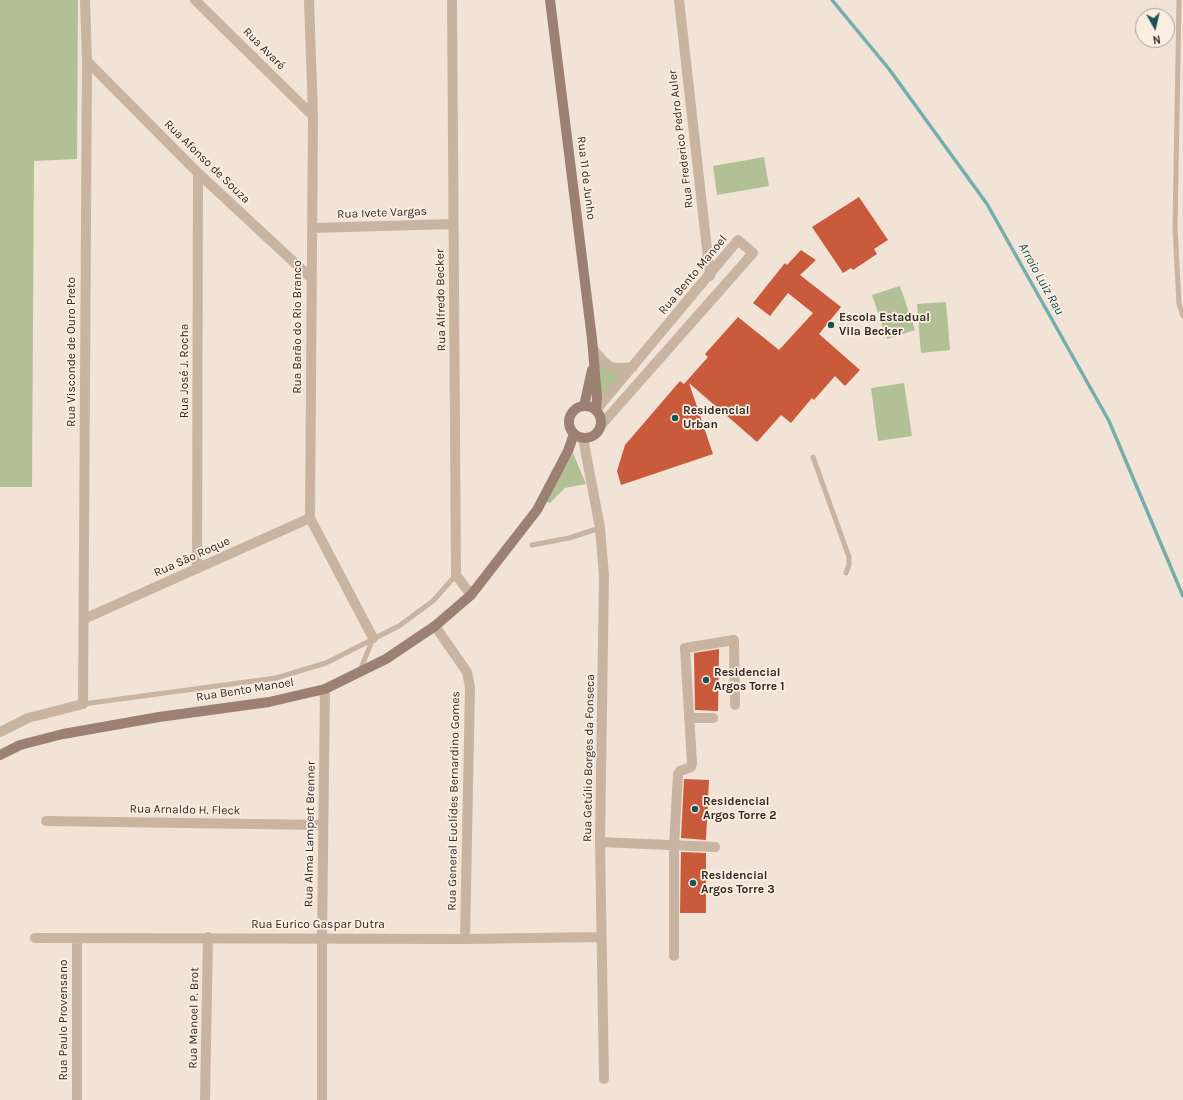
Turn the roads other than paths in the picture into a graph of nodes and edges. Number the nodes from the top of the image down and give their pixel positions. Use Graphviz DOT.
graph roads {
  1 [pos="85,0"];
  2 [pos="195,0"];
  3 [pos="309,0"];
  4 [pos="452,0"];
  5 [pos="550,0"];
  6 [pos="678,0"];
  7 [pos="1179,0"];
  8 [pos="87,61"];
  9 [pos="313,116"];
  10 [pos="198,173"];
  11 [pos="453,224"];
  12 [pos="312,228"];
  13 [pos="710,276"];
  14 [pos="311,278"];
  15 [pos="1183,316"];
  16 [pos="593,349"];
  17 [pos="594,360"];
  18 [pos="633,367"];
  19 [pos="584,406"];
  20 [pos="596,410"];
  21 [pos="602,424"];
  22 [pos="574,434"];
  23 [pos="584,438"];
  24 [pos="813,457"];
  25 [pos="310,518"];
  26 [pos="600,528"];
  27 [pos="532,545"];
  28 [pos="197,569"];
  29 [pos="846,573"];
  30 [pos="456,575"];
  31 [pos="471,595"];
  32 [pos="84,619"];
  33 [pos="435,626"];
  34 [pos="373,638"];
  35 [pos="359,672"];
  36 [pos="325,689"];
  37 [pos="83,704"];
  38 [pos="735,705"];
  39 [pos="689,718"];
  40 [pos="713,718"];
  41 [pos="0,732"];
  42 [pos="0,755"];
  43 [pos="46,821"];
  44 [pos="323,825"];
  45 [pos="600,842"];
  46 [pos="674,845"];
  47 [pos="716,847"];
  48 [pos="208,937"];
  49 [pos="322,937"];
  50 [pos="601,937"];
  51 [pos="35,938"];
  52 [pos="465,939"];
  53 [pos="77,940"];
  54 [pos="674,956"];
  55 [pos="604,1079"];
  56 [pos="77,1100"];
  57 [pos="205,1100"];
  58 [pos="322,1100"];
  1 -- 8 [label="street, Rua Visconde de Ouro Preto"];
  2 -- 9 [label="street, Rua Avaré"];
  3 -- 9 [label="street, Rua Barão do Rio Branco"];
  4 -- 11 [label="street, Rua Alfredo Becker"];
  5 -- 16 [label="main road, Rua 11 de Junho"];
  6 -- 13 [label="street, Rua Frederico Pedro Auler"];
  7 -- 15 [label="lane"];
  8 -- 10 [label="street, Rua Afonso de Souza"];
  8 -- 32 [label="street, Rua Visconde de Ouro Preto"];
  9 -- 12 [label="street, Rua Barão do Rio Branco"];
  10 -- 14 [label="street, Rua Afonso de Souza"];
  10 -- 28 [label="street, Rua José J. Rocha"];
  11 -- 12 [label="street, Rua Ivete Vargas"];
  11 -- 30 [label="street, Rua Alfredo Becker"];
  12 -- 14 [label="street, Rua Barão do Rio Branco"];
  13 -- 18 [label="street, Rua Bento Manoel"];
  13 -- 21 [label="street, Rua Bento Manoel"];
  14 -- 25 [label="street, Rua Barão do Rio Branco"];
  16 -- 17 [label="main road, Rua 11 de Junho"];
  16 -- 18 [label="street"];
  17 -- 19 [label="main road, Rua 11 de Junho"];
  17 -- 20 [label="main road, Rua 11 de Junho"];
  18 -- 20 [label="street, Rua Bento Manoel"];
  19 -- 20 [label="main road"];
  19 -- 22 [label="main road"];
  20 -- 21 [label="main road"];
  21 -- 23 [label="main road"];
  22 -- 23 [label="main road"];
  22 -- 31 [label="main road, Rua Bento Manoel"];
  23 -- 26 [label="street, Rua Getúlio Borges da Fonseca"];
  24 -- 29 [label="lane"];
  25 -- 28 [label="street, Rua São Roque"];
  25 -- 34 [label="street, Rua Barão do Rio Branco"];
  26 -- 27 [label="lane"];
  26 -- 45 [label="street, Rua Getúlio Borges da Fonseca"];
  28 -- 32 [label="street, Rua São Roque"];
  30 -- 31 [label="street"];
  30 -- 34 [label="lane"];
  31 -- 33 [label="main road, Rua Bento Manoel"];
  32 -- 37 [label="street, Rua Visconde de Ouro Preto"];
  33 -- 35 [label="main road, Rua Bento Manoel"];
  33 -- 52 [label="street, Rua General Euclídes Bernardino Gomes"];
  34 -- 35 [label="lane"];
  34 -- 37 [label="lane"];
  35 -- 36 [label="main road, Rua Bento Manoel"];
  36 -- 42 [label="main road, Rua Bento Manoel"];
  36 -- 44 [label="street, Rua Alma Lampert Brenner"];
  37 -- 41 [label="street"];
  38 -- 39 [label="street"];
  39 -- 40 [label="street"];
  39 -- 46 [label="street"];
  43 -- 44 [label="street, Rua Arnaldo H. Fleck"];
  44 -- 49 [label="street, Rua Alma Lampert Brenner"];
  45 -- 46 [label="street"];
  45 -- 50 [label="street, Rua Getúlio Borges da Fonseca"];
  46 -- 47 [label="street"];
  46 -- 54 [label="street"];
  48 -- 49 [label="street, Rua Eurico Gaspar Dutra"];
  48 -- 53 [label="street, Rua Eurico Gaspar Dutra"];
  48 -- 57 [label="street, Rua Manoel P. Brot"];
  49 -- 52 [label="street, Rua Eurico Gaspar Dutra"];
  49 -- 58 [label="street, Rua Alma Lampert Brenner"];
  50 -- 52 [label="street, Rua Eurico Gaspar Dutra"];
  50 -- 55 [label="street, Rua Getúlio Borges da Fonseca"];
  51 -- 53 [label="street, Rua Eurico Gaspar Dutra"];
  53 -- 56 [label="street, Rua Paulo Provensano"];
}
